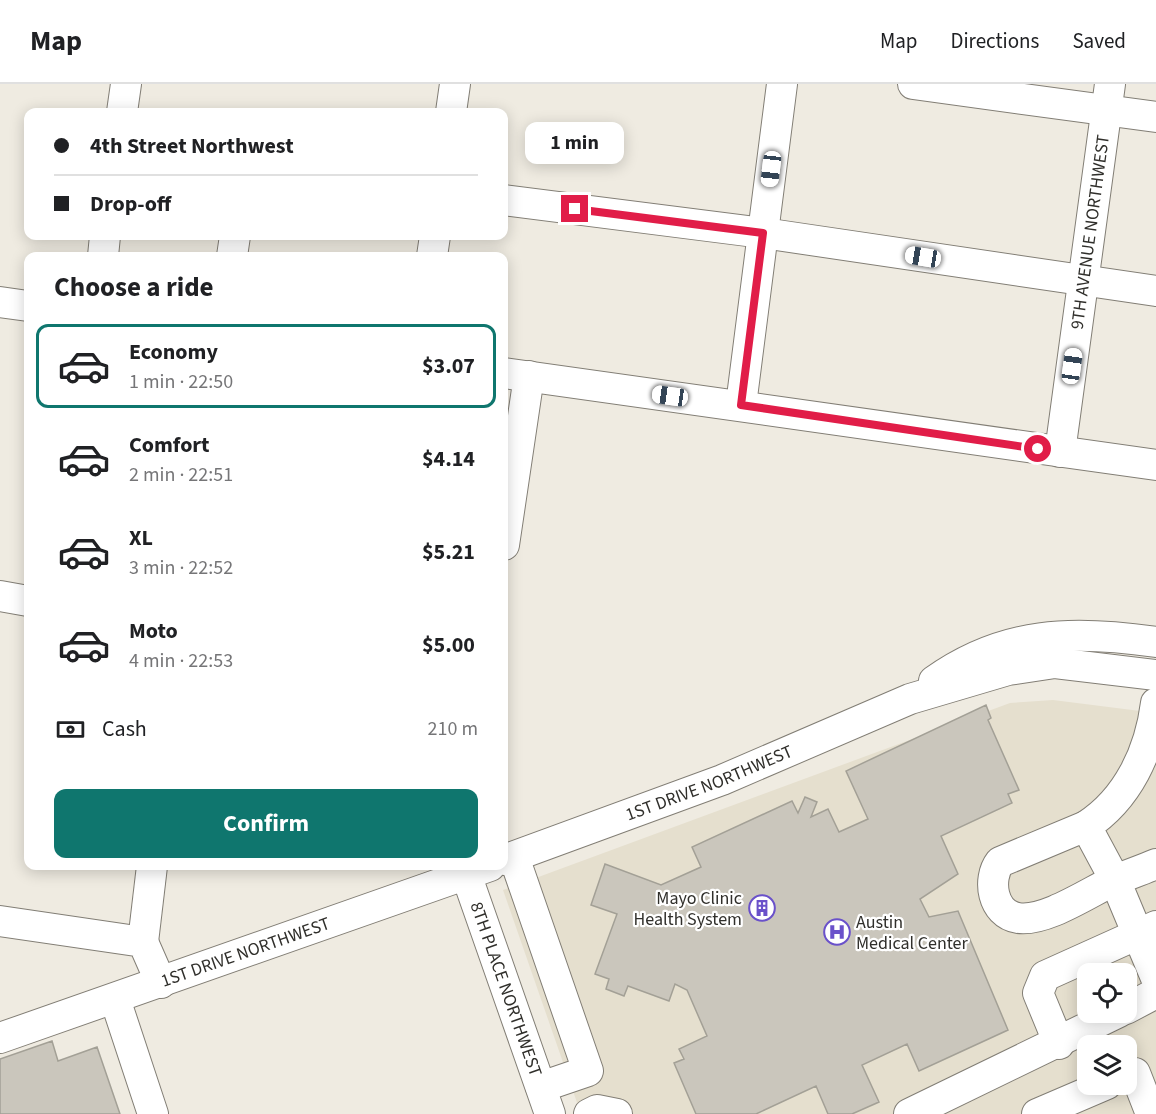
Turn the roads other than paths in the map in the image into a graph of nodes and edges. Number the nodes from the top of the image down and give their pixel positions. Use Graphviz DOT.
graph roads {
  1 [pos="126,84"];
  2 [pos="455,84"];
  3 [pos="782,84"];
  4 [pos="914,84"];
  5 [pos="946,86"];
  6 [pos="1108,97"];
  7 [pos="123,108"];
  8 [pos="452,108"];
  9 [pos="1156,117"];
  10 [pos="508,201"];
  11 [pos="763,233"];
  12 [pos="1084,281"];
  13 [pos="1156,291"];
  14 [pos="0,302"];
  15 [pos="24,305"];
  16 [pos="517,374"];
  17 [pos="741,405"];
  18 [pos="1060,452"];
  19 [pos="1156,465"];
  20 [pos="508,492"];
  21 [pos="0,596"];
  22 [pos="24,600"];
  23 [pos="1156,642"];
  24 [pos="1156,675"];
  25 [pos="910,699"];
  26 [pos="1156,703"];
  27 [pos="1086,826"];
  28 [pos="508,858"];
  29 [pos="1156,864"];
  30 [pos="152,870"];
  31 [pos="474,870"];
  32 [pos="489,870"];
  33 [pos="490,870"];
  34 [pos="1115,880"];
  35 [pos="0,921"];
  36 [pos="1147,929"];
  37 [pos="143,942"];
  38 [pos="1156,978"];
  39 [pos="161,983"];
  40 [pos="1156,993"];
  41 [pos="115,999"];
  42 [pos="1137,1003"];
  43 [pos="1098,1023"];
  44 [pos="0,1038"];
  45 [pos="1059,1044"];
  46 [pos="1139,1070"];
  47 [pos="1081,1095"];
  48 [pos="546,1101"];
  49 [pos="153,1114"];
  50 [pos="589,1114"];
  51 [pos="617,1114"];
  52 [pos="909,1114"];
  53 [pos="1037,1114"];
  54 [pos="1151,1114"];
  1 -- 7 [label="street"];
  2 -- 8 [label="street"];
  3 -- 11 [label="street"];
  4 -- 5 [label="street"];
  5 -- 6 [label="street"];
  6 -- 9 [label="street"];
  6 -- 12 [label="street, 9TH AVENUE NORTHWEST"];
  10 -- 11 [label="street"];
  11 -- 12 [label="street"];
  11 -- 17 [label="street"];
  12 -- 13 [label="street"];
  12 -- 18 [label="street, 9TH AVENUE NORTHWEST"];
  14 -- 15 [label="street"];
  16 -- 17 [label="street"];
  16 -- 20 [label="street"];
  17 -- 18 [label="street"];
  18 -- 19 [label="street"];
  21 -- 22 [label="street"];
  23 -- 25 [label="street, 1ST DRIVE NORTHWEST"];
  24 -- 25 [label="street, 1ST DRIVE NORTHWEST"];
  25 -- 28 [label="street, 1ST DRIVE NORTHWEST"];
  26 -- 27 [label="street"];
  27 -- 34 [label="street"];
  27 -- 34 [label="street"];
  29 -- 34 [label="street"];
  30 -- 37 [label="street"];
  31 -- 39 [label="street, 1ST DRIVE NORTHWEST"];
  32 -- 48 [label="street, 8TH PLACE NORTHWEST"];
  33 -- 48 [label="street"];
  34 -- 36 [label="street"];
  35 -- 37 [label="street"];
  36 -- 38 [label="street"];
  36 -- 45 [label="street"];
  37 -- 39 [label="street"];
  39 -- 41 [label="street, 1ST DRIVE NORTHWEST"];
  40 -- 42 [label="street"];
  41 -- 44 [label="street, 1ST DRIVE NORTHWEST"];
  41 -- 49 [label="street"];
  43 -- 45 [label="street"];
  45 -- 52 [label="street"];
  46 -- 54 [label="street"];
  47 -- 53 [label="street"];
  50 -- 51 [label="street"];
}
